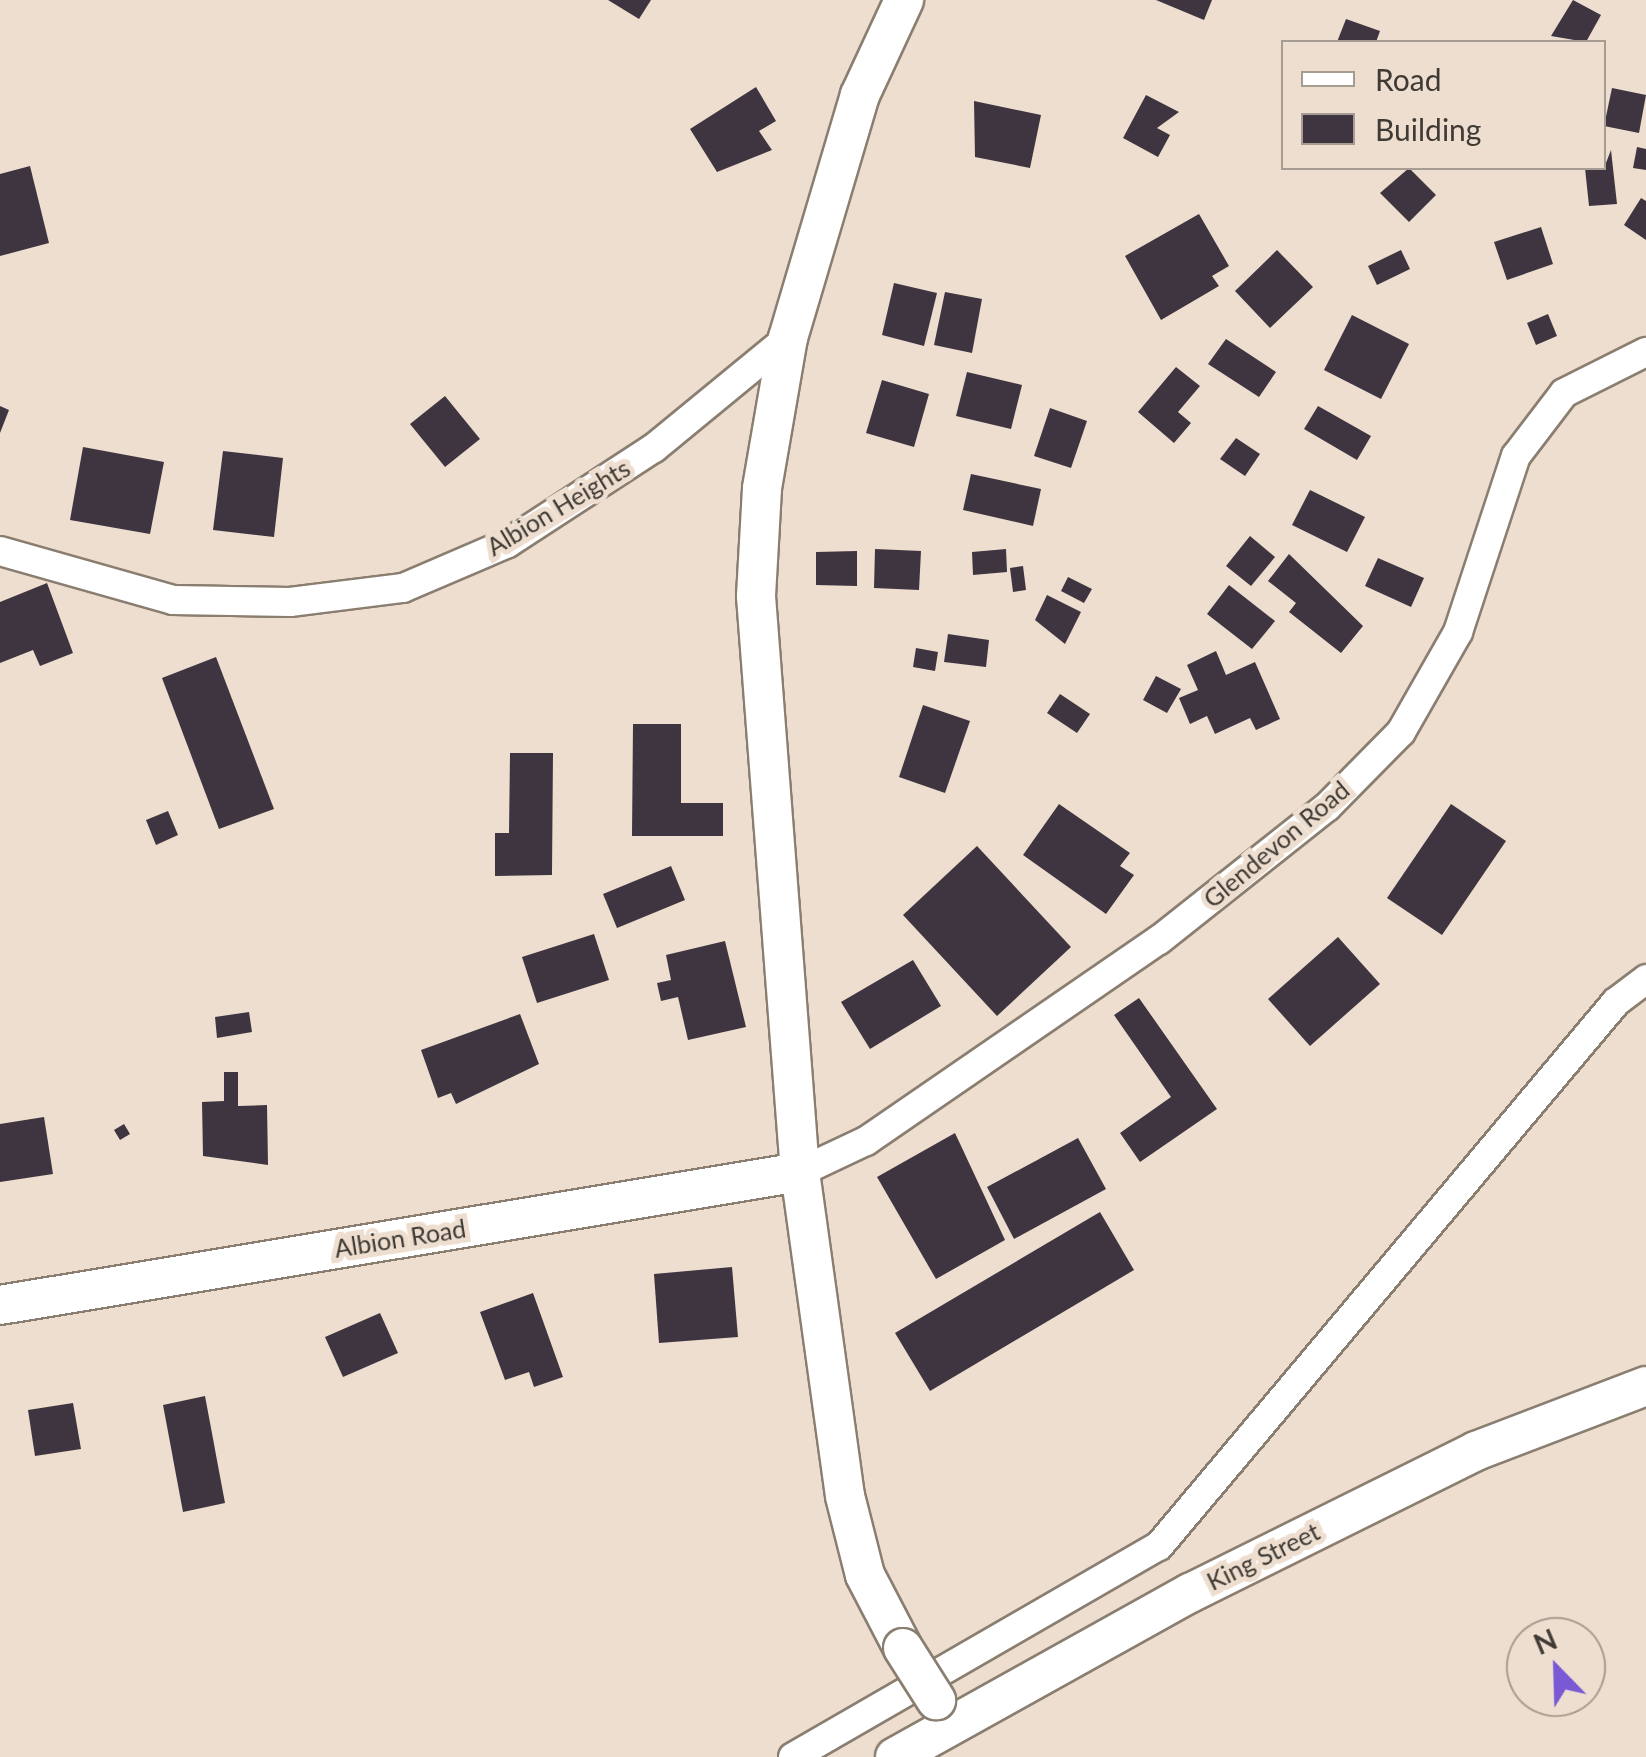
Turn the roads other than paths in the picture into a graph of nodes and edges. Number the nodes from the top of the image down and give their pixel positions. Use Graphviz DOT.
graph roads {
  1 [pos="904,0"];
  2 [pos="788,338"];
  3 [pos="1646,352"];
  4 [pos="0,551"];
  5 [pos="1646,978"];
  6 [pos="800,1172"];
  7 [pos="0,1305"];
  8 [pos="1646,1386"];
  9 [pos="949,1711"];
  10 [pos="793,1757"];
  11 [pos="895,1757"];
  1 -- 2 [label="street"];
  2 -- 4 [label="street, Albion Heights"];
  2 -- 6 [label="street"];
  3 -- 6 [label="street, Glendevon Road"];
  5 -- 10 [label="street"];
  6 -- 7 [label="street, Albion Road"];
  6 -- 9 [label="street, bridge"];
  8 -- 9 [label="street, King Street"];
  9 -- 11 [label="street, King Street"];
}
